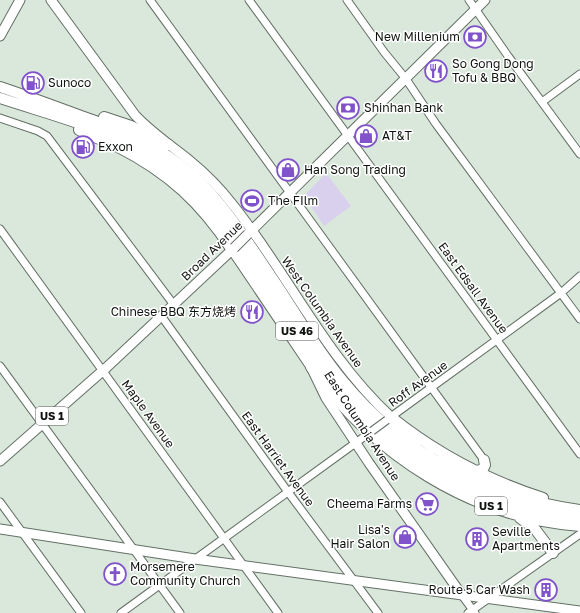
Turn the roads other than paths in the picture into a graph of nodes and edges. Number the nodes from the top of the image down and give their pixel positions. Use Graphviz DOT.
graph roads {
  1 [pos="20,0"];
  2 [pos="51,0"];
  3 [pos="150,0"];
  4 [pos="249,0"];
  5 [pos="347,0"];
  6 [pos="469,0"];
  7 [pos="485,0"];
  8 [pos="476,9"];
  9 [pos="0,36"];
  10 [pos="580,74"];
  11 [pos="406,78"];
  12 [pos="0,87"];
  13 [pos="0,98"];
  14 [pos="46,102"];
  15 [pos="542,102"];
  16 [pos="51,114"];
  17 [pos="0,118"];
  18 [pos="348,134"];
  19 [pos="169,145"];
  20 [pos="580,154"];
  21 [pos="290,191"];
  22 [pos="0,229"];
  23 [pos="249,232"];
  24 [pos="233,249"];
  25 [pos="580,276"];
  26 [pos="561,293"];
  27 [pos="174,305"];
  28 [pos="162,317"];
  29 [pos="580,319"];
  30 [pos="496,339"];
  31 [pos="0,366"];
  32 [pos="311,367"];
  33 [pos="103,371"];
  34 [pos="432,388"];
  35 [pos="389,418"];
  36 [pos="42,424"];
  37 [pos="370,432"];
  38 [pos="357,441"];
  39 [pos="580,454"];
  40 [pos="484,460"];
  41 [pos="0,461"];
  42 [pos="475,472"];
  43 [pos="288,492"];
  44 [pos="0,502"];
  45 [pos="580,510"];
  46 [pos="506,511"];
  47 [pos="580,519"];
  48 [pos="580,526"];
  49 [pos="0,529"];
  50 [pos="22,532"];
  51 [pos="580,534"];
  52 [pos="224,538"];
  53 [pos="134,549"];
  54 [pos="553,553"];
  55 [pos="195,559"];
  56 [pos="244,566"];
  57 [pos="354,580"];
  58 [pos="159,585"];
  59 [pos="461,594"];
  60 [pos="491,598"];
  61 [pos="580,611"];
  62 [pos="472,612"];
  63 [pos="81,613"];
  64 [pos="121,613"];
  65 [pos="180,613"];
  66 [pos="278,613"];
  67 [pos="378,613"];
  1 -- 9 [label="main road"];
  2 -- 19 [label="main road, West Columbia Avenue"];
  3 -- 21 [label="street"];
  4 -- 18 [label="street, East Edsall Avenue"];
  5 -- 11 [label="street"];
  6 -- 8 [label="street"];
  7 -- 8 [label="main road, Broad Avenue"];
  8 -- 11 [label="main road, Broad Avenue"];
  8 -- 15 [label="street"];
  10 -- 15 [label="street"];
  11 -- 18 [label="main road, Broad Avenue"];
  11 -- 26 [label="street"];
  12 -- 14 [label="highway, US 46"];
  13 -- 16 [label="highway, US 46"];
  14 -- 19 [label="highway"];
  14 -- 45 [label="highway, US 46"];
  15 -- 20 [label="street"];
  16 -- 24 [label="highway"];
  16 -- 47 [label="highway, US 46"];
  17 -- 27 [label="street"];
  18 -- 21 [label="main road, Broad Avenue"];
  18 -- 30 [label="street, East Edsall Avenue"];
  19 -- 23 [label="main road, West Columbia Avenue"];
  21 -- 23 [label="main road, Broad Avenue"];
  21 -- 34 [label="street"];
  22 -- 33 [label="street, Maple Avenue"];
  23 -- 24 [label="main road, Broad Avenue / US 1, bridge"];
  23 -- 35 [label="main road, West Columbia Avenue / US 1"];
  24 -- 27 [label="main road, Broad Avenue / US 1"];
  24 -- 32 [label="main road, East Columbia Avenue / US 1"];
  25 -- 26 [label="street, Roff Avenue"];
  26 -- 29 [label="street"];
  26 -- 30 [label="street, Roff Avenue"];
  27 -- 28 [label="main road, Broad Avenue / US 1"];
  28 -- 33 [label="main road, Broad Avenue / US 1"];
  28 -- 43 [label="street, East Harriet Avenue"];
  30 -- 34 [label="street, Roff Avenue"];
  30 -- 39 [label="street, East Edsall Avenue"];
  31 -- 36 [label="street"];
  32 -- 37 [label="highway, US 1"];
  32 -- 38 [label="main road, East Columbia Avenue"];
  33 -- 36 [label="main road, Broad Avenue / US 1"];
  33 -- 52 [label="street, Maple Avenue"];
  34 -- 35 [label="street, Roff Avenue"];
  34 -- 40 [label="street"];
  35 -- 37 [label="street, Roff Avenue, bridge"];
  35 -- 42 [label="highway, US 1"];
  36 -- 41 [label="main road, Broad Avenue / US 1"];
  36 -- 53 [label="street"];
  37 -- 38 [label="street, Roff Avenue"];
  37 -- 46 [label="highway, US 1"];
  38 -- 43 [label="street, Roff Avenue"];
  38 -- 59 [label="main road, East Columbia Avenue"];
  40 -- 42 [label="highway"];
  42 -- 45 [label="highway, US 1"];
  43 -- 52 [label="street, Roff Avenue"];
  43 -- 57 [label="street, East Harriet Avenue"];
  44 -- 50 [label="street"];
  46 -- 48 [label="highway, US 1"];
  46 -- 54 [label="highway"];
  49 -- 50 [label="main road"];
  50 -- 53 [label="main road"];
  50 -- 63 [label="street"];
  51 -- 54 [label="street"];
  52 -- 55 [label="street, Roff Avenue"];
  52 -- 56 [label="street, Maple Avenue"];
  53 -- 55 [label="main road"];
  53 -- 58 [label="street"];
  54 -- 60 [label="street"];
  55 -- 56 [label="main road"];
  55 -- 58 [label="street, Roff Avenue"];
  56 -- 57 [label="main road"];
  56 -- 66 [label="street, Maple Avenue"];
  57 -- 59 [label="main road"];
  57 -- 67 [label="street, East Harriet Avenue"];
  58 -- 64 [label="street, Roff Avenue"];
  58 -- 65 [label="street"];
  59 -- 60 [label="main road"];
  59 -- 62 [label="street, East Columbia Avenue"];
  60 -- 61 [label="main road"];
  60 -- 62 [label="street"];
}
